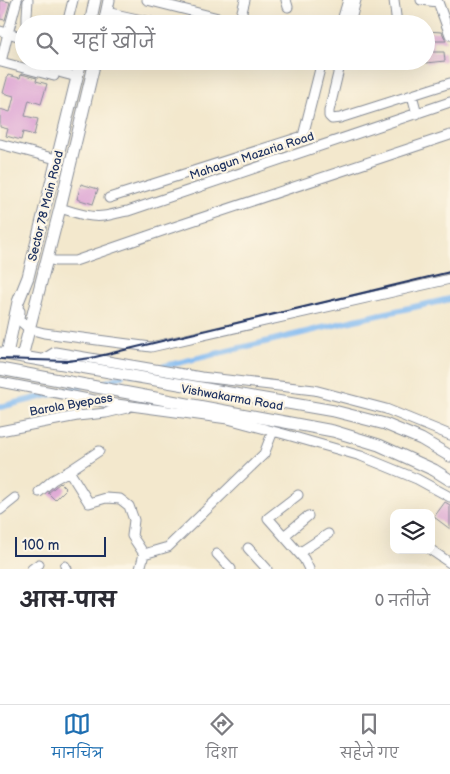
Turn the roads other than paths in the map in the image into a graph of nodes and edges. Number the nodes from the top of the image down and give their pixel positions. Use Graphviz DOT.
graph roads {
  1 [pos="17,0"];
  2 [pos="28,0"];
  3 [pos="73,0"];
  4 [pos="95,0"];
  5 [pos="109,0"];
  6 [pos="147,0"];
  7 [pos="245,0"];
  8 [pos="348,0"];
  9 [pos="356,0"];
  10 [pos="394,0"];
  11 [pos="421,0"];
  12 [pos="106,12"];
  13 [pos="27,15"];
  14 [pos="69,15"];
  15 [pos="92,15"];
  16 [pos="106,15"];
  17 [pos="120,15"];
  18 [pos="208,15"];
  19 [pos="242,15"];
  20 [pos="344,15"];
  21 [pos="352,15"];
  22 [pos="396,15"];
  23 [pos="4,32"];
  24 [pos="450,35"];
  25 [pos="1,65"];
  26 [pos="15,68"];
  27 [pos="25,70"];
  28 [pos="56,70"];
  29 [pos="60,70"];
  30 [pos="75,70"];
  31 [pos="79,70"];
  32 [pos="93,70"];
  33 [pos="317,70"];
  34 [pos="339,70"];
  35 [pos="450,83"];
  36 [pos="412,95"];
  37 [pos="450,102"];
  38 [pos="417,114"];
  39 [pos="67,117"];
  40 [pos="80,121"];
  41 [pos="450,135"];
  42 [pos="0,144"];
  43 [pos="56,160"];
  44 [pos="167,180"];
  45 [pos="154,183"];
  46 [pos="172,196"];
  47 [pos="109,198"];
  48 [pos="159,200"];
  49 [pos="60,208"];
  50 [pos="47,259"];
  51 [pos="450,279"];
  52 [pos="18,302"];
  53 [pos="30,329"];
  54 [pos="3,354"];
  55 [pos="22,357"];
  56 [pos="56,358"];
  57 [pos="0,369"];
  58 [pos="0,382"];
  59 [pos="142,396"];
  60 [pos="252,396"];
  61 [pos="279,401"];
  62 [pos="134,406"];
  63 [pos="245,415"];
  64 [pos="274,426"];
  65 [pos="0,431"];
  66 [pos="450,435"];
  67 [pos="99,451"];
  68 [pos="450,456"];
  69 [pos="69,471"];
  70 [pos="450,480"];
  71 [pos="39,492"];
  72 [pos="298,495"];
  73 [pos="450,497"];
  74 [pos="15,498"];
  75 [pos="0,510"];
  76 [pos="308,516"];
  77 [pos="328,534"];
  78 [pos="284,536"];
  79 [pos="248,548"];
  80 [pos="299,553"];
  81 [pos="435,553"];
  82 [pos="144,554"];
  83 [pos="217,554"];
  84 [pos="450,563"];
  85 [pos="140,569"];
  86 [pos="231,569"];
  87 [pos="267,569"];
  88 [pos="309,569"];
  1 -- 23 [label="street"];
  2 -- 13 [label="street"];
  3 -- 14 [label="street"];
  4 -- 15 [label="main road"];
  5 -- 12 [label="main road"];
  6 -- 18 [label="street"];
  7 -- 19 [label="street"];
  8 -- 20 [label="street"];
  9 -- 21 [label="street"];
  10 -- 22 [label="street"];
  11 -- 24 [label="street"];
  12 -- 16 [label="main road"];
  12 -- 17 [label="street"];
  23 -- 25 [label="street"];
  25 -- 26 [label="street"];
  27 -- 28 [label="street"];
  29 -- 30 [label="street"];
  31 -- 39 [label="main road, Sector 78 Main Road"];
  32 -- 40 [label="main road, Sector 78 Main Road"];
  33 -- 44 [label="street"];
  34 -- 36 [label="street"];
  35 -- 36 [label="street"];
  36 -- 38 [label="street"];
  37 -- 38 [label="street, Mahagun Mazaria Road"];
  38 -- 46 [label="street, Mahagun Mazaria Road"];
  39 -- 40 [label="main road"];
  39 -- 43 [label="main road, Sector 78 Main Road"];
  40 -- 49 [label="main road, Sector 78 Main Road"];
  41 -- 50 [label="street"];
  42 -- 43 [label="street"];
  43 -- 52 [label="main road, Sector 78 Main Road"];
  44 -- 45 [label="street"];
  44 -- 46 [label="street"];
  45 -- 47 [label="street"];
  45 -- 48 [label="street"];
  46 -- 48 [label="street, Mahagun Mazaria Road"];
  48 -- 49 [label="street, Mahagun Mazaria Road"];
  49 -- 50 [label="main road, Sector 78 Main Road"];
  50 -- 53 [label="main road, Sector 78 Main Road"];
  51 -- 53 [label="street"];
  52 -- 53 [label="street"];
  52 -- 54 [label="main road, Sector 78 Main Road"];
  53 -- 55 [label="main road, Sector 78 Main Road"];
  54 -- 55 [label="main road, Vishwakarma Road"];
  55 -- 56 [label="main road, Vishwakarma Road"];
  56 -- 60 [label="main road, Vishwakarma Road"];
  56 -- 66 [label="street"];
  57 -- 59 [label="main road, Vishwakarma Road"];
  58 -- 62 [label="street"];
  59 -- 62 [label="street"];
  59 -- 63 [label="main road, Vishwakarma Road"];
  60 -- 61 [label="main road, Vishwakarma Road"];
  60 -- 63 [label="main road"];
  61 -- 64 [label="main road"];
  61 -- 68 [label="main road, Vishwakarma Road"];
  62 -- 64 [label="street"];
  62 -- 65 [label="street, Barola Byepass"];
  63 -- 64 [label="main road, Vishwakarma Road"];
  64 -- 70 [label="main road, Vishwakarma Road"];
  64 -- 73 [label="street"];
  64 -- 82 [label="street"];
  67 -- 69 [label="street"];
  69 -- 71 [label="street"];
  69 -- 82 [label="street"];
  72 -- 78 [label="street"];
  74 -- 75 [label="street"];
  76 -- 78 [label="street"];
  77 -- 80 [label="street"];
  78 -- 80 [label="street"];
  79 -- 87 [label="street"];
  80 -- 88 [label="street"];
  81 -- 84 [label="street"];
  82 -- 85 [label="street"];
  83 -- 86 [label="street"];
}
